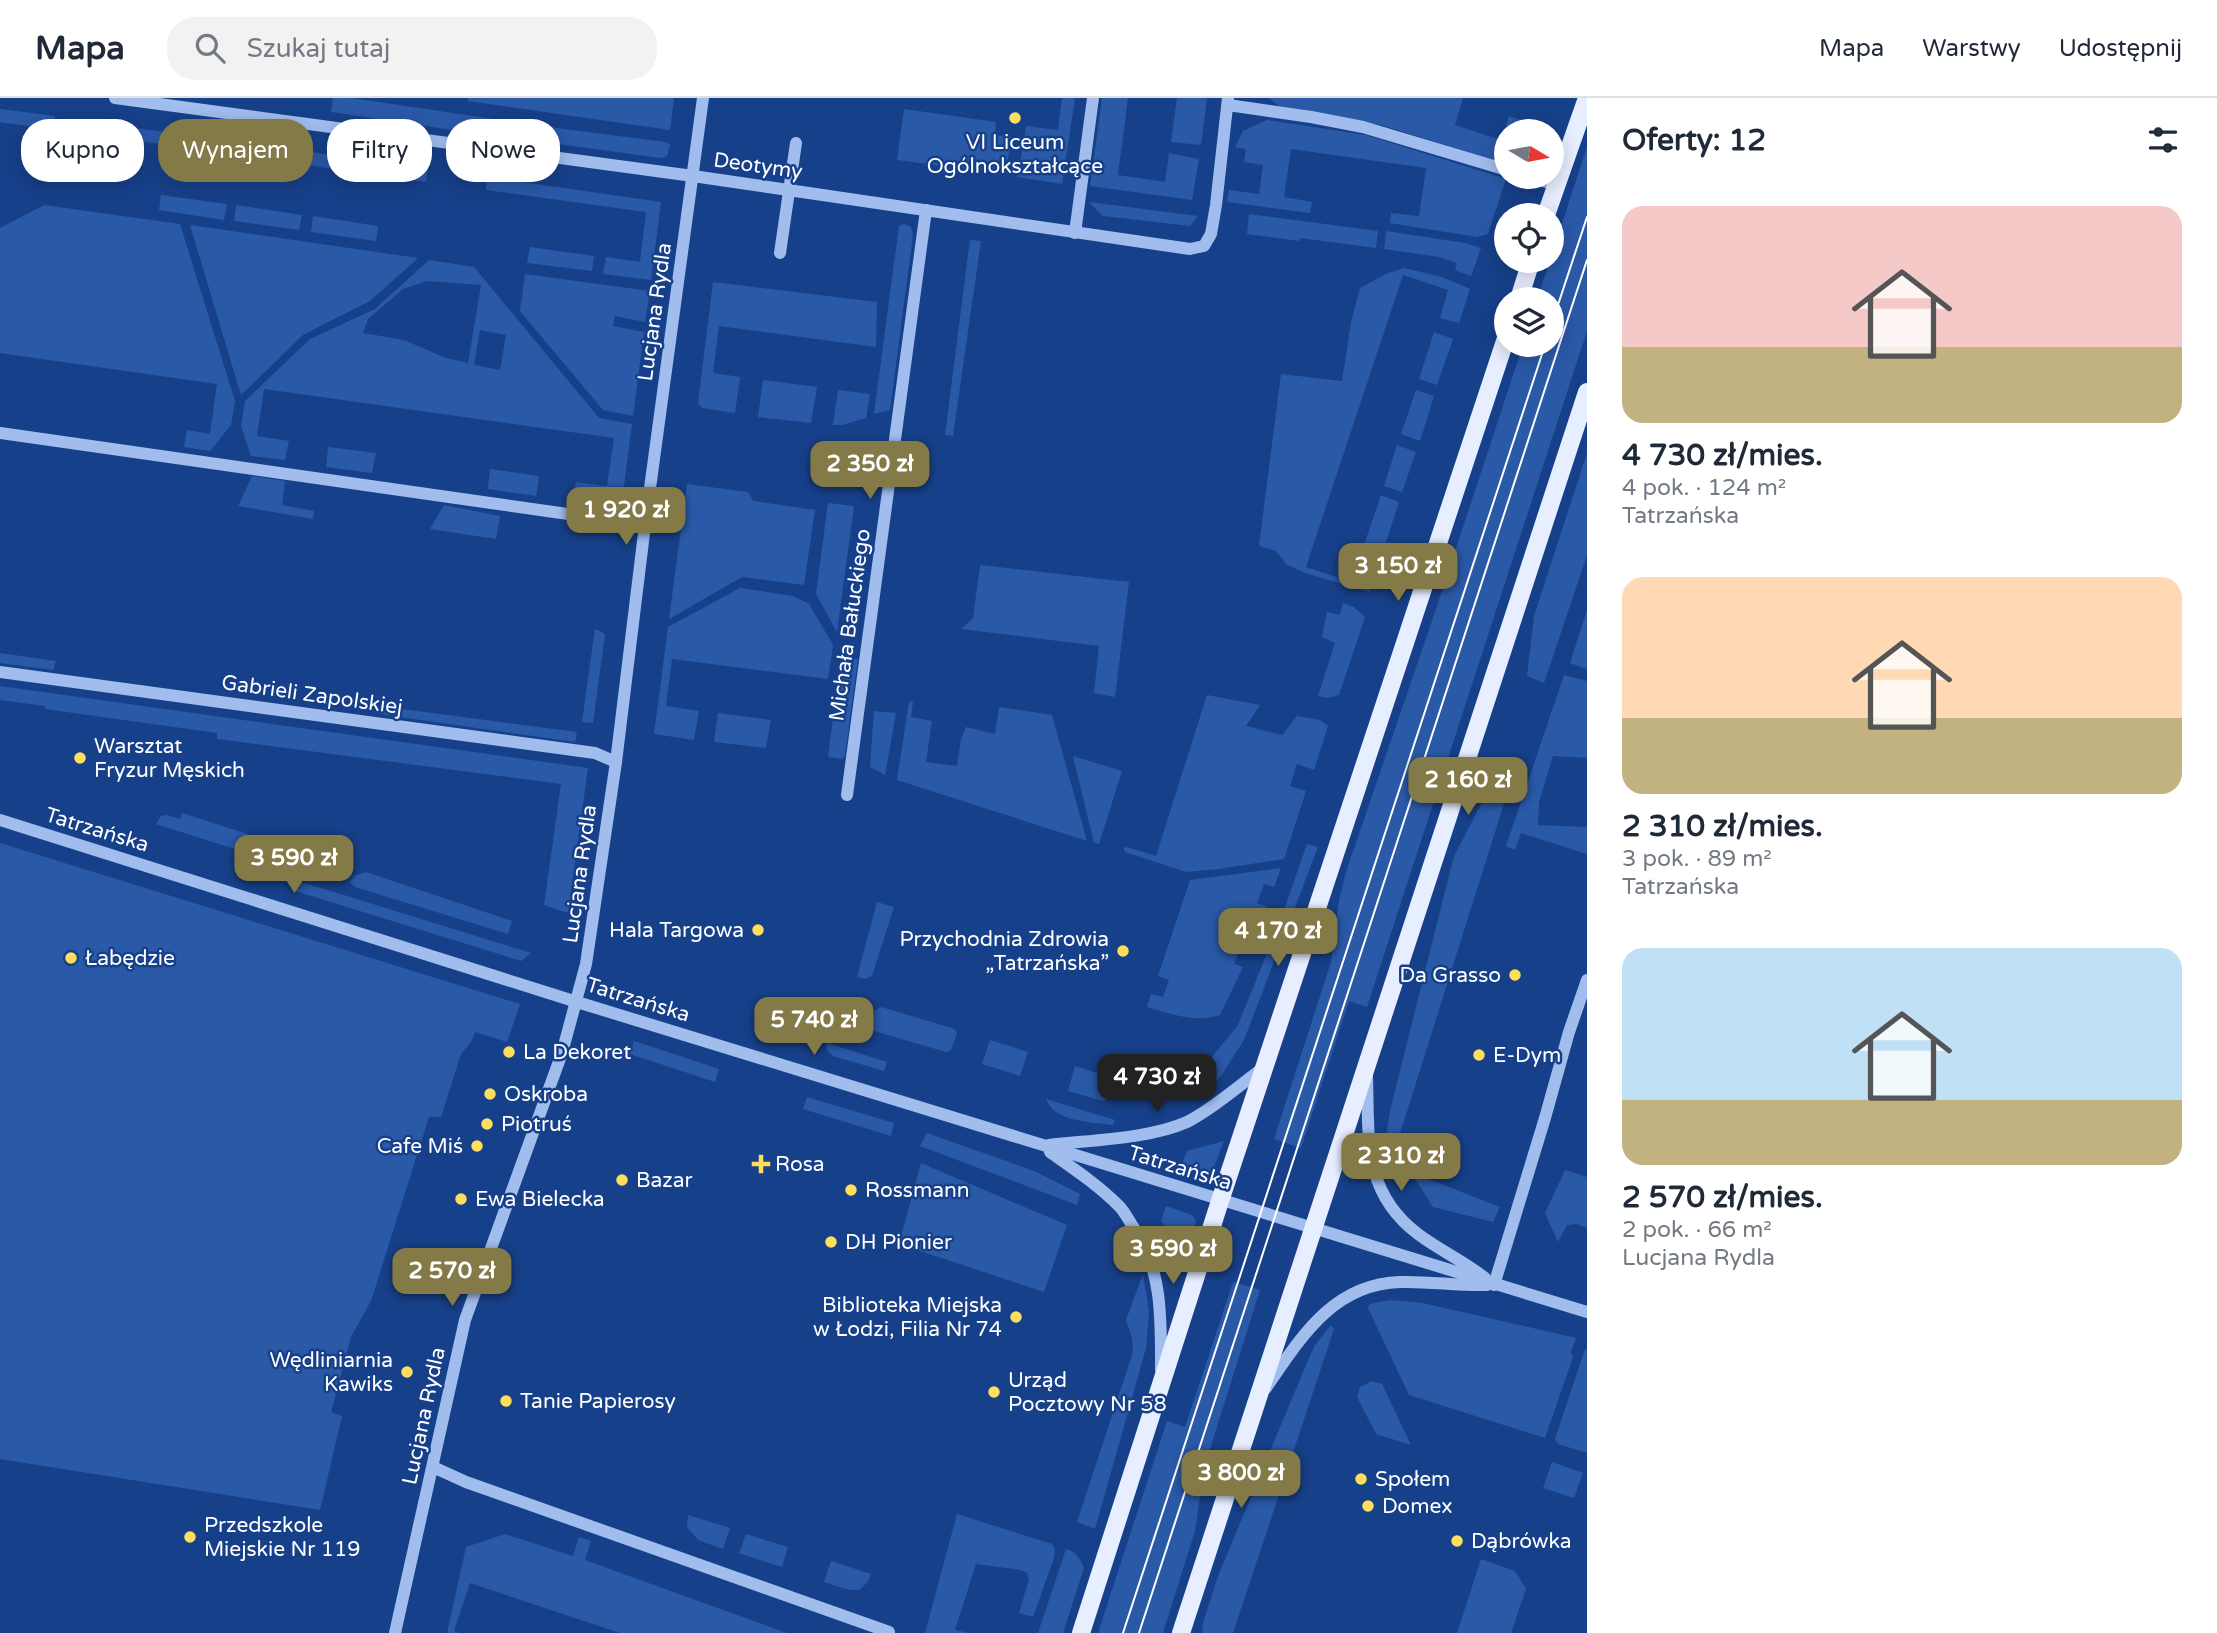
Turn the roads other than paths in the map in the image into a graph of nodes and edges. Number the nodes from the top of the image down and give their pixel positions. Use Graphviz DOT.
graph roads {
  1 [pos="114,98"];
  2 [pos="703,98"];
  3 [pos="1093,98"];
  4 [pos="1587,98"];
  5 [pos="1228,102"];
  6 [pos="796,143"];
  7 [pos="1564,165"];
  8 [pos="1494,166"];
  9 [pos="693,176"];
  10 [pos="790,190"];
  11 [pos="926,210"];
  12 [pos="1075,233"];
  13 [pos="780,253"];
  14 [pos="1500,357"];
  15 [pos="1587,392"];
  16 [pos="0,433"];
  17 [pos="645,525"];
  18 [pos="0,672"];
  19 [pos="617,762"];
  20 [pos="847,795"];
  21 [pos="0,820"];
  22 [pos="1587,980"];
  23 [pos="577,1002"];
  24 [pos="1266,1066"];
  25 [pos="1366,1066"];
  26 [pos="1042,1145"];
  27 [pos="1220,1201"];
  28 [pos="1312,1229"];
  29 [pos="1494,1285"];
  30 [pos="1587,1312"];
  31 [pos="1161,1383"];
  32 [pos="1256,1402"];
  33 [pos="433,1467"];
  34 [pos="889,1632"];
  35 [pos="395,1633"];
  36 [pos="1082,1633"];
  37 [pos="1181,1633"];
  1 -- 9 [label="street, Deotymy"];
  2 -- 9 [label="street, Lucjana Rydla"];
  3 -- 12 [label="street"];
  4 -- 7 [label="main road"];
  5 -- 8 [label="street"];
  5 -- 12 [label="street, Deotymy"];
  6 -- 10 [label="street"];
  9 -- 10 [label="street, Deotymy"];
  9 -- 17 [label="street, Lucjana Rydla"];
  10 -- 11 [label="street, Deotymy"];
  10 -- 13 [label="street"];
  11 -- 12 [label="street, Deotymy"];
  11 -- 20 [label="street, Michała Bałuckiego"];
  14 -- 24 [label="main road"];
  15 -- 25 [label="main road"];
  16 -- 17 [label="street"];
  17 -- 19 [label="street, Lucjana Rydla"];
  18 -- 19 [label="street, Gabrieli Zapolskiej"];
  19 -- 23 [label="street, Lucjana Rydla"];
  21 -- 23 [label="street, Tatrzańska"];
  22 -- 29 [label="street"];
  23 -- 26 [label="street, Tatrzańska"];
  23 -- 33 [label="street, Lucjana Rydla"];
  24 -- 26 [label="street"];
  24 -- 27 [label="main road"];
  25 -- 28 [label="main road"];
  25 -- 29 [label="street"];
  26 -- 27 [label="street, Tatrzańska"];
  26 -- 31 [label="street"];
  27 -- 28 [label="street, Tatrzańska"];
  27 -- 31 [label="main road"];
  28 -- 29 [label="street, Tatrzańska"];
  28 -- 32 [label="main road"];
  29 -- 30 [label="street, Tatrzańska"];
  29 -- 32 [label="street"];
  31 -- 36 [label="main road"];
  32 -- 37 [label="main road"];
  33 -- 34 [label="street"];
  33 -- 35 [label="street, Lucjana Rydla"];
}
